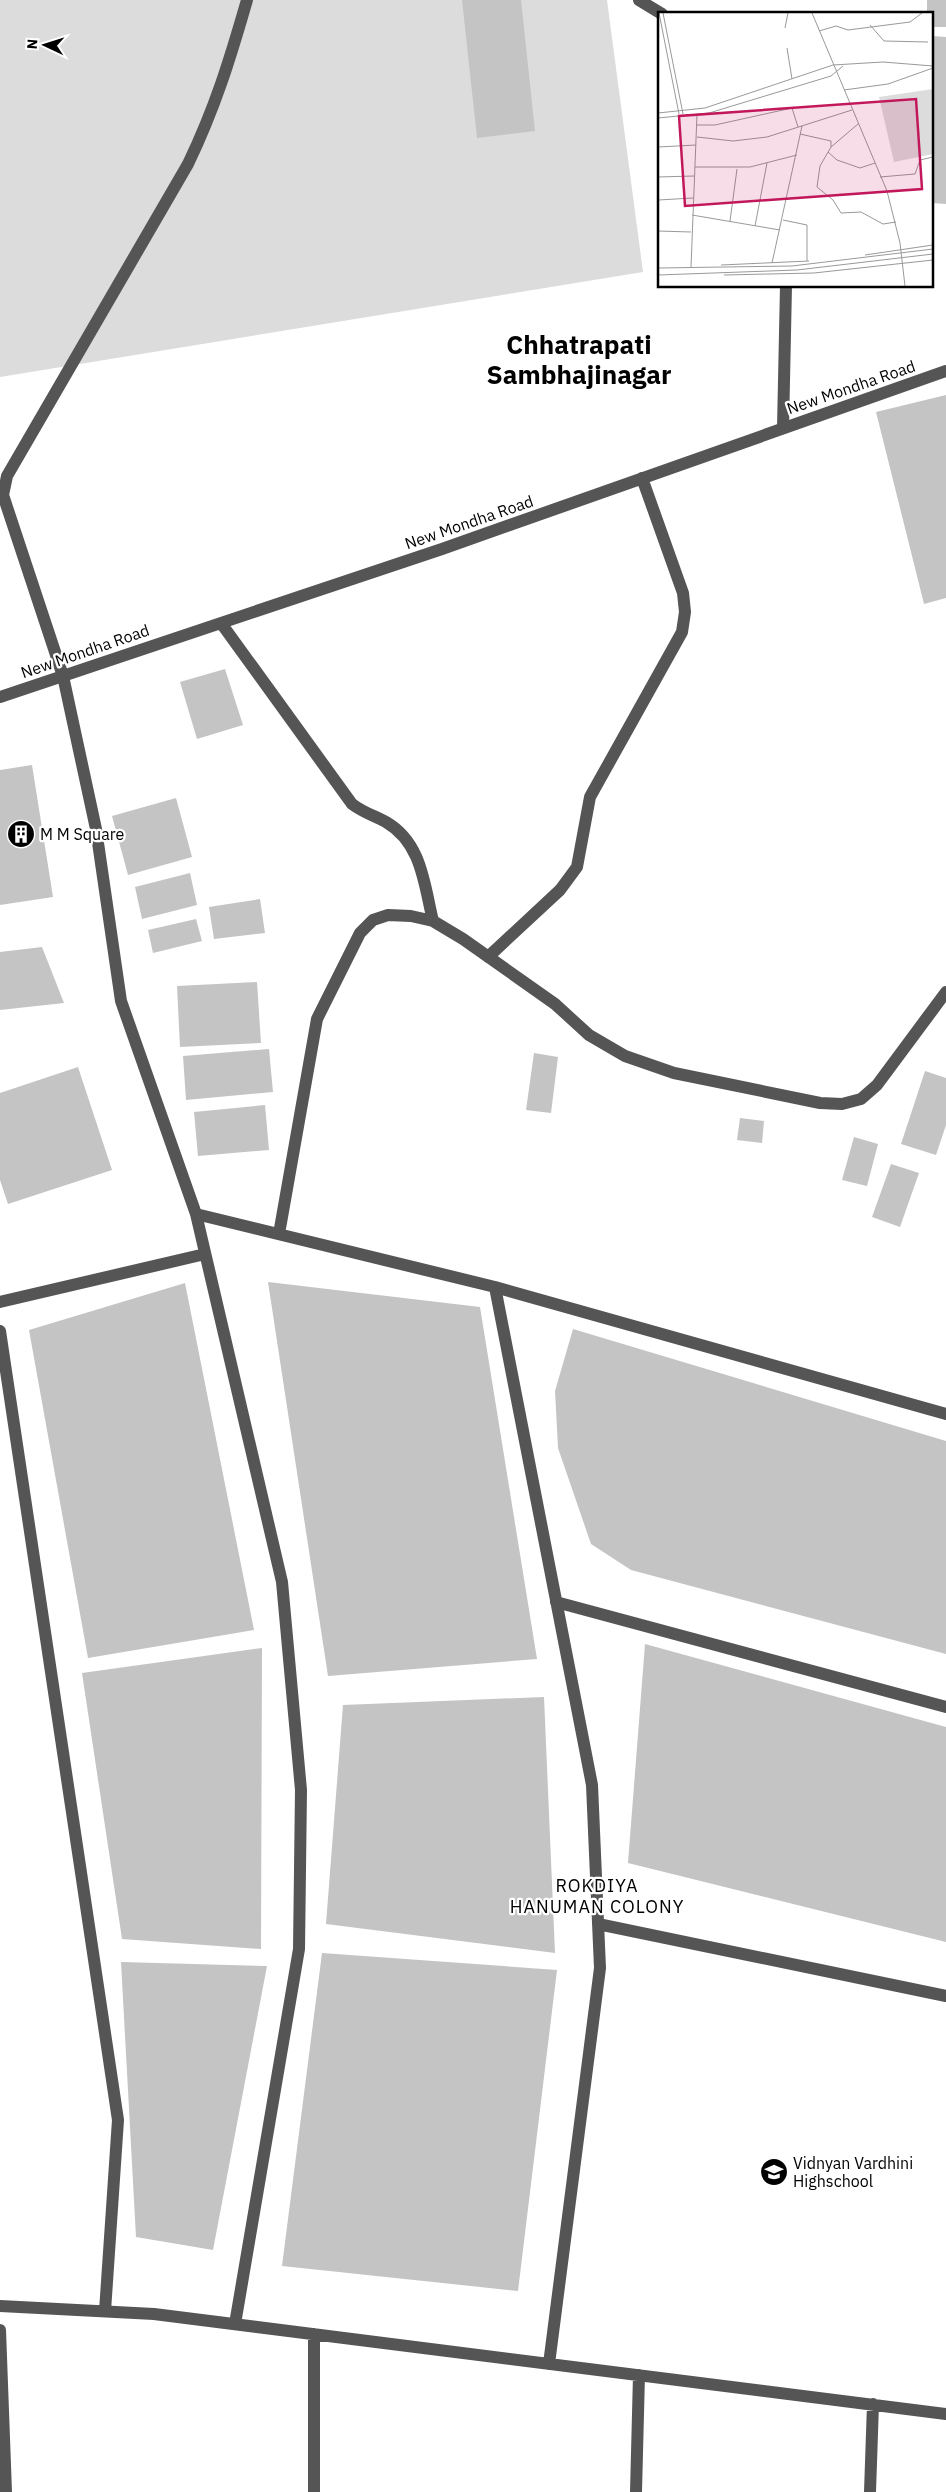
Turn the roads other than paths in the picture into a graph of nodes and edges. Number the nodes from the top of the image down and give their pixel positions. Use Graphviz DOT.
graph roads {
  1 [pos="247,0"];
  2 [pos="639,0"];
  3 [pos="659,12"];
  4 [pos="786,288"];
  5 [pos="946,371"];
  6 [pos="783,428"];
  7 [pos="642,478"];
  8 [pos="221,623"];
  9 [pos="63,676"];
  10 [pos="0,697"];
  11 [pos="433,921"];
  12 [pos="488,957"];
  13 [pos="946,992"];
  14 [pos="196,1214"];
  15 [pos="279,1234"];
  16 [pos="205,1254"];
  17 [pos="495,1287"];
  18 [pos="0,1302"];
  19 [pos="0,1330"];
  20 [pos="946,1414"];
  21 [pos="556,1602"];
  22 [pos="946,1707"];
  23 [pos="598,1924"];
  24 [pos="946,1996"];
  25 [pos="0,2306"];
  26 [pos="105,2311"];
  27 [pos="235,2324"];
  28 [pos="0,2330"];
  29 [pos="314,2334"];
  30 [pos="549,2364"];
  31 [pos="639,2375"];
  32 [pos="873,2404"];
  33 [pos="946,2414"];
  34 [pos="3,2449"];
  35 [pos="4,2490"];
  36 [pos="314,2492"];
  37 [pos="636,2492"];
  38 [pos="870,2492"];
  1 -- 9 [label="street"];
  2 -- 3 [label="street"];
  4 -- 6 [label="street"];
  5 -- 6 [label="street, New Mondha Road"];
  6 -- 7 [label="street, New Mondha Road"];
  7 -- 8 [label="street, New Mondha Road"];
  7 -- 12 [label="street"];
  8 -- 9 [label="street, New Mondha Road"];
  8 -- 11 [label="street"];
  9 -- 10 [label="street, New Mondha Road"];
  9 -- 14 [label="street"];
  11 -- 12 [label="street"];
  11 -- 15 [label="street"];
  12 -- 13 [label="street"];
  14 -- 15 [label="street"];
  14 -- 16 [label="street"];
  15 -- 17 [label="street"];
  16 -- 18 [label="street"];
  16 -- 27 [label="street"];
  17 -- 20 [label="street"];
  17 -- 21 [label="street"];
  19 -- 26 [label="street"];
  21 -- 22 [label="street"];
  21 -- 23 [label="street"];
  23 -- 24 [label="street"];
  23 -- 30 [label="street"];
  25 -- 26 [label="street"];
  26 -- 27 [label="street"];
  27 -- 29 [label="street"];
  28 -- 34 [label="street"];
  29 -- 30 [label="street"];
  29 -- 36 [label="street"];
  30 -- 31 [label="street"];
  31 -- 32 [label="street"];
  31 -- 37 [label="street"];
  32 -- 33 [label="street"];
  32 -- 38 [label="street"];
  34 -- 35 [label="street"];
}
